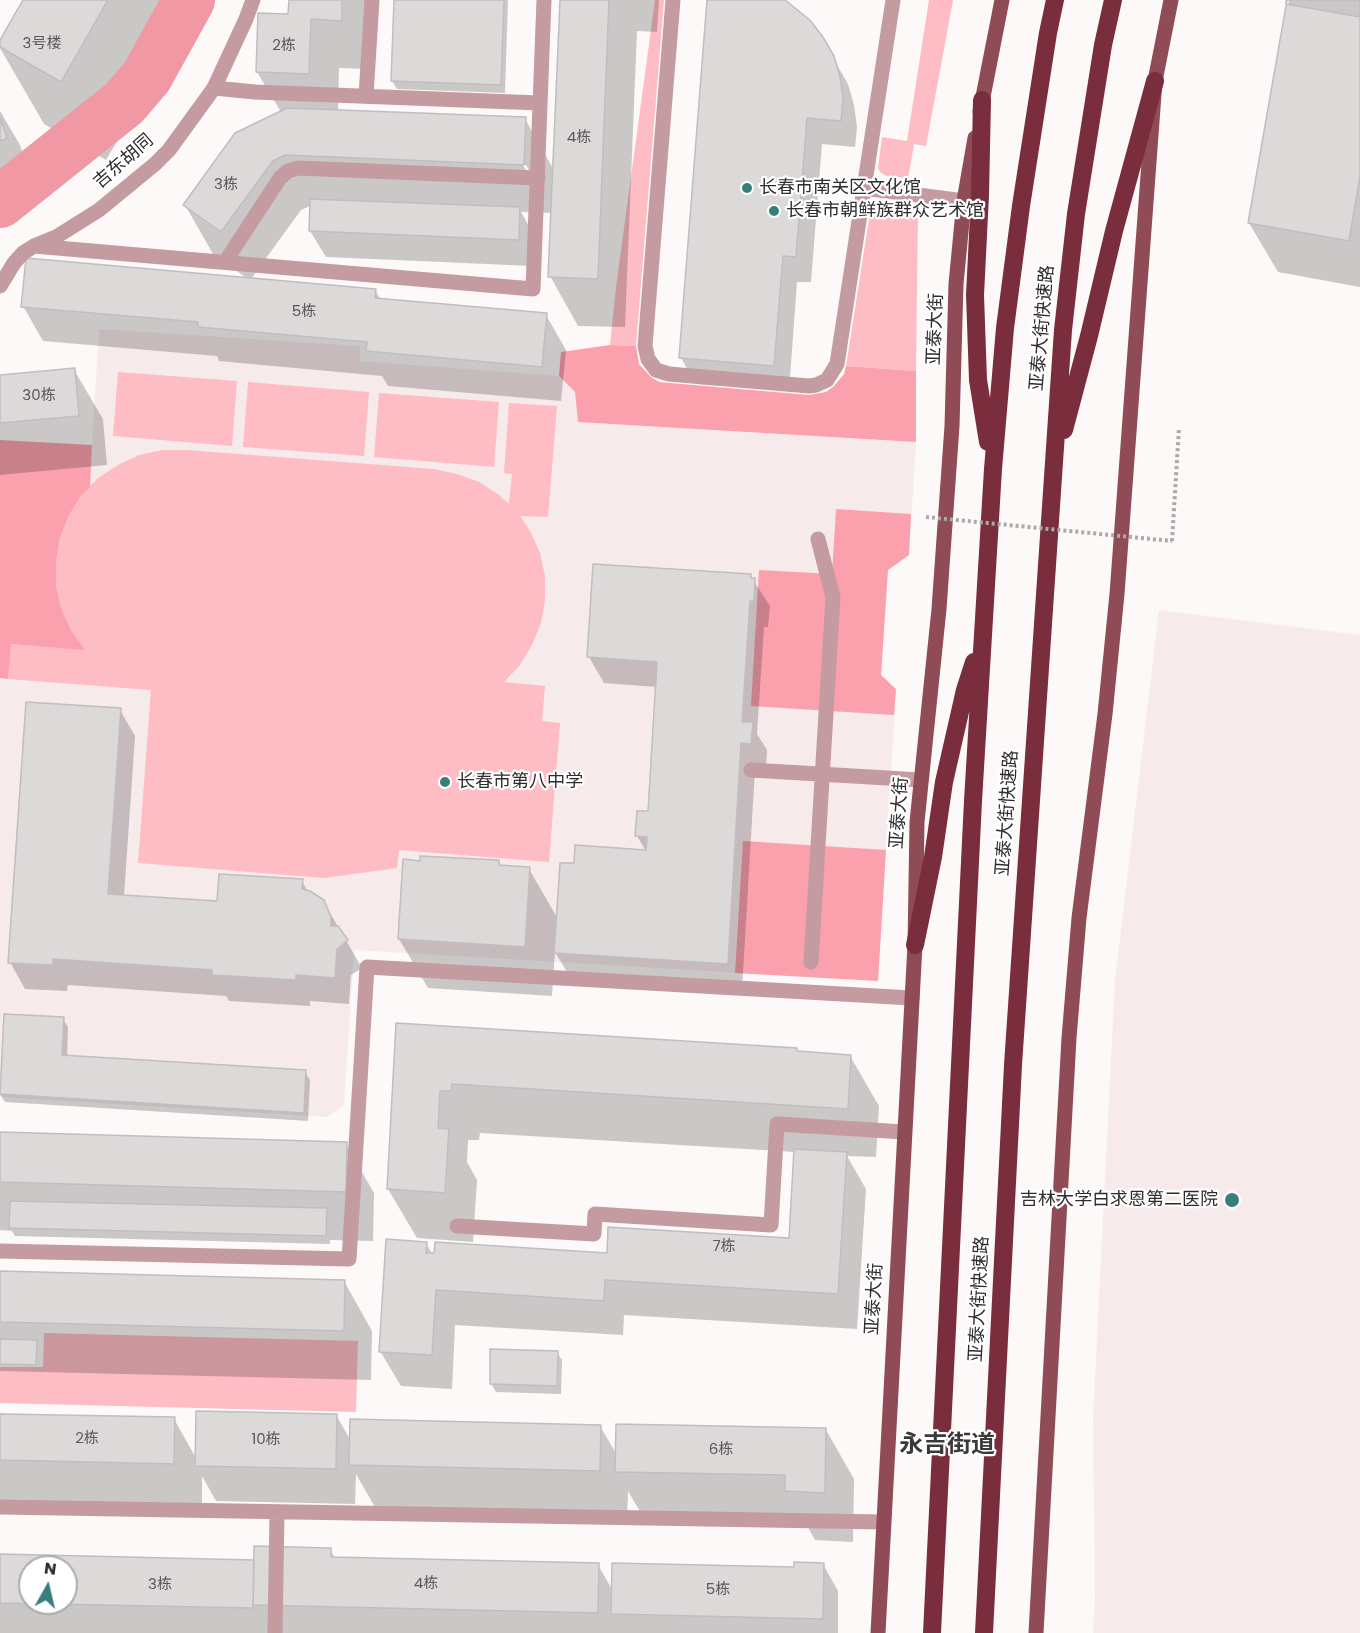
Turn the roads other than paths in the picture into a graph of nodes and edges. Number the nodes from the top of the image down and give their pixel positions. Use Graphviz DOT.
graph roads {
  1 [pos="252,0"];
  2 [pos="372,0"];
  3 [pos="544,0"];
  4 [pos="673,0"];
  5 [pos="894,0"];
  6 [pos="1002,0"];
  7 [pos="1055,0"];
  8 [pos="1113,0"];
  9 [pos="1171,0"];
  10 [pos="1155,81"];
  11 [pos="214,88"];
  12 [pos="366,96"];
  13 [pos="982,100"];
  14 [pos="540,103"];
  15 [pos="538,178"];
  16 [pos="864,188"];
  17 [pos="964,201"];
  18 [pos="34,246"];
  19 [pos="225,262"];
  20 [pos="0,286"];
  21 [pos="993,469"];
  22 [pos="1052,472"];
  23 [pos="818,539"];
  24 [pos="982,637"];
  25 [pos="751,770"];
  26 [pos="822,774"];
  27 [pos="921,780"];
  28 [pos="915,945"];
  29 [pos="811,962"];
  30 [pos="912,998"];
  31 [pos="904,1132"];
  32 [pos="457,1226"];
  33 [pos="0,1251"];
  34 [pos="0,1507"];
  35 [pos="277,1512"];
  36 [pos="883,1522"];
  37 [pos="275,1633"];
  38 [pos="878,1633"];
  39 [pos="932,1633"];
  40 [pos="984,1633"];
  41 [pos="1036,1633"];
  1 -- 11 [label="street, 吉东胡同"];
  2 -- 12 [label="street"];
  3 -- 14 [label="street"];
  4 -- 16 [label="street"];
  5 -- 16 [label="street"];
  6 -- 13 [label="main road, 亚泰大街"];
  7 -- 21 [label="highway, 亚泰大街快速路"];
  8 -- 22 [label="highway, 亚泰大街快速路"];
  9 -- 10 [label="main road"];
  10 -- 22 [label="highway"];
  10 -- 41 [label="main road"];
  11 -- 12 [label="street"];
  11 -- 18 [label="street, 吉东胡同"];
  12 -- 14 [label="street"];
  13 -- 17 [label="main road, 亚泰大街"];
  13 -- 21 [label="highway"];
  14 -- 15 [label="street"];
  15 -- 19 [label="street"];
  15 -- 19 [label="street"];
  16 -- 17 [label="street"];
  17 -- 27 [label="main road, 亚泰大街"];
  18 -- 19 [label="street"];
  18 -- 20 [label="street, 吉东胡同"];
  21 -- 24 [label="highway, 亚泰大街快速路"];
  22 -- 40 [label="highway, 亚泰大街快速路"];
  23 -- 26 [label="street"];
  24 -- 28 [label="highway"];
  24 -- 39 [label="highway, 亚泰大街快速路"];
  25 -- 26 [label="street"];
  26 -- 27 [label="street"];
  26 -- 29 [label="street"];
  27 -- 28 [label="main road, 亚泰大街"];
  28 -- 30 [label="main road, 亚泰大街"];
  30 -- 31 [label="main road, 亚泰大街"];
  30 -- 33 [label="street"];
  31 -- 32 [label="street"];
  31 -- 36 [label="main road, 亚泰大街"];
  34 -- 35 [label="street"];
  35 -- 36 [label="street"];
  35 -- 37 [label="street"];
  36 -- 38 [label="main road, 亚泰大街"];
}
